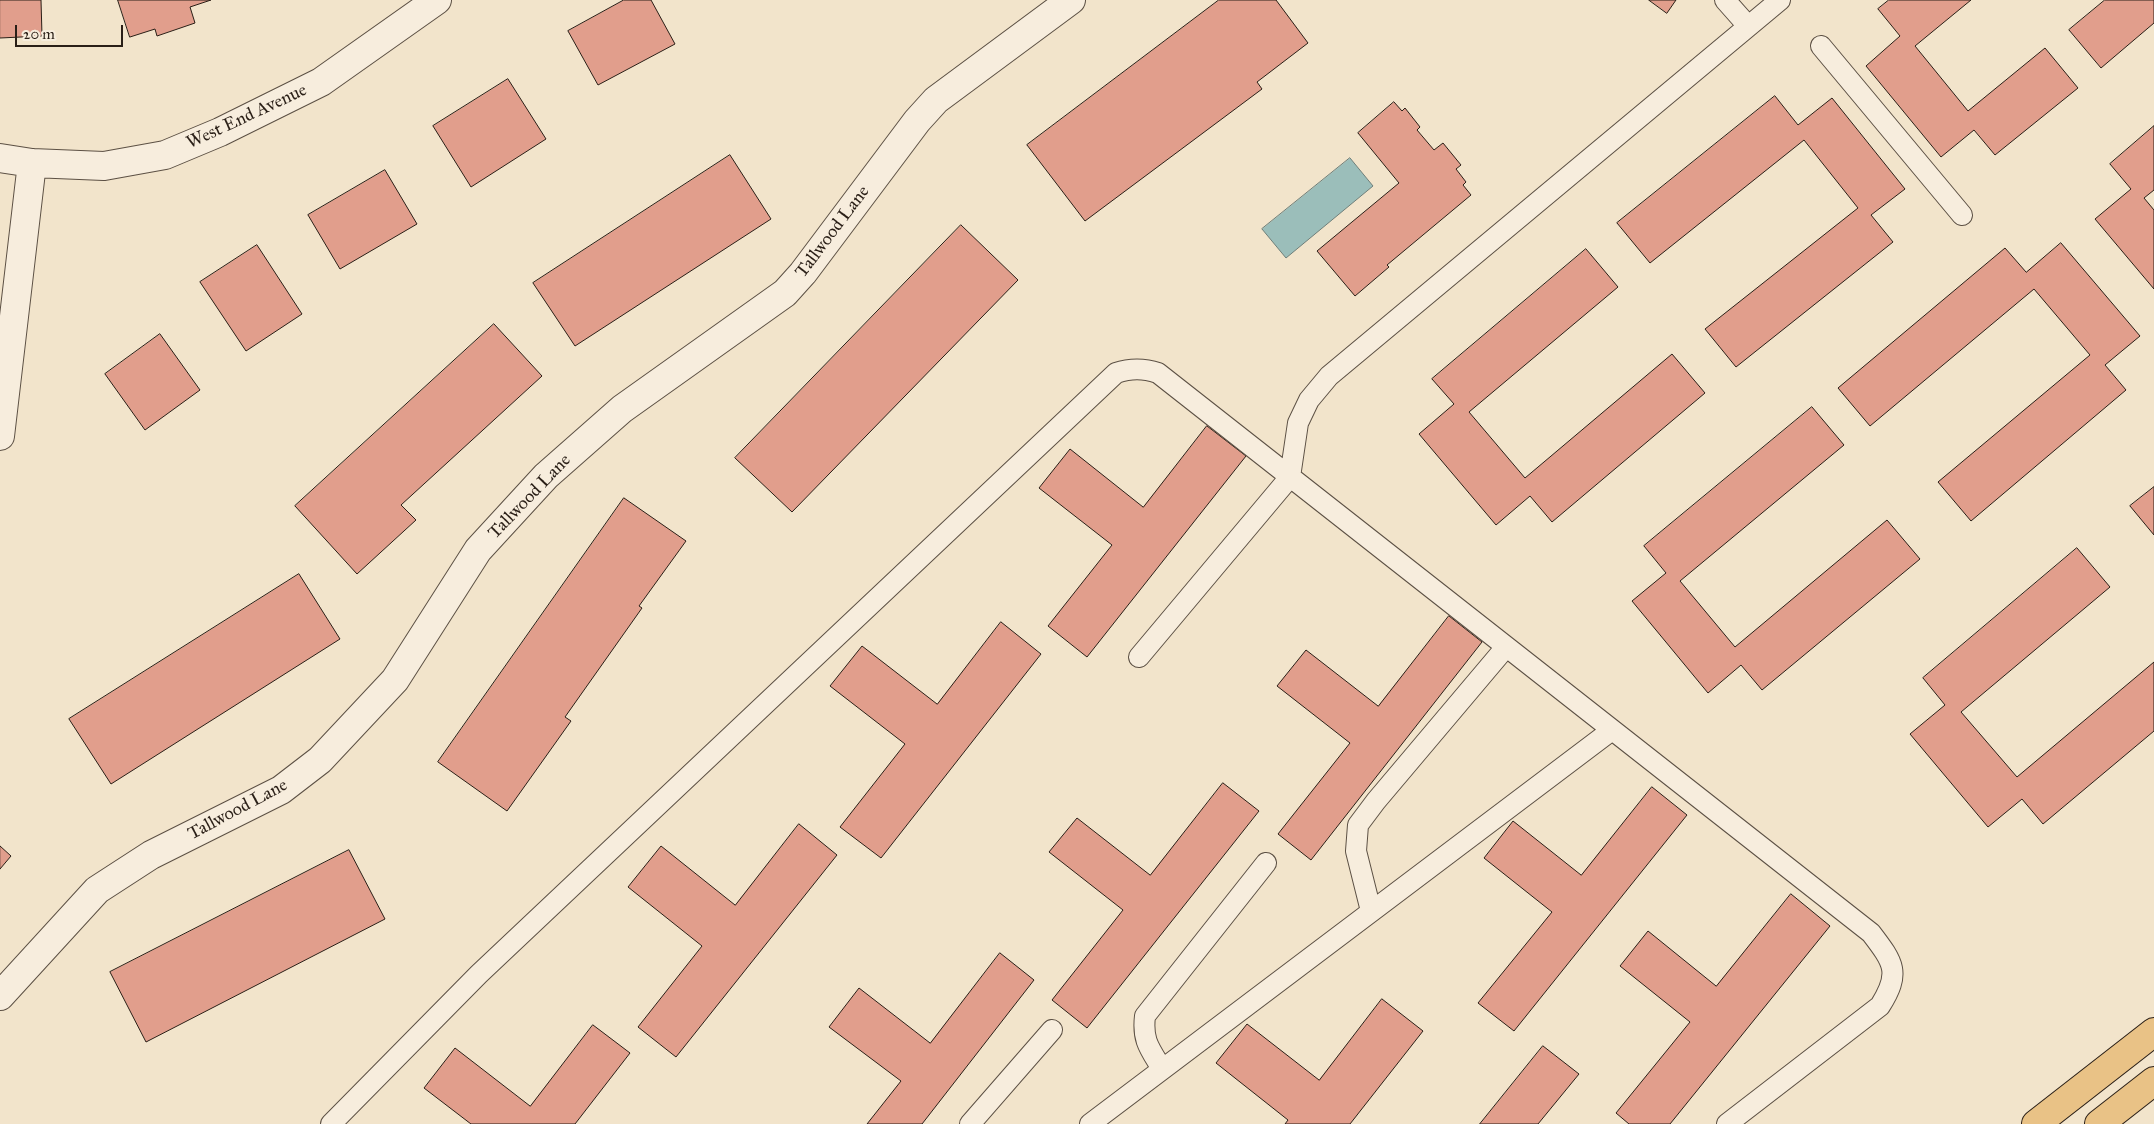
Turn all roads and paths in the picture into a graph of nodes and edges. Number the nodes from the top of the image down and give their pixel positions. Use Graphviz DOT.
graph roads {
  1 [pos="436,0"];
  2 [pos="1071,0"];
  3 [pos="1725,0"];
  4 [pos="1780,0"];
  5 [pos="1748,26"];
  6 [pos="1821,46"];
  7 [pos="0,158"];
  8 [pos="32,163"];
  9 [pos="1962,216"];
  10 [pos="0,436"];
  11 [pos="1290,477"];
  12 [pos="1506,647"];
  13 [pos="1139,657"];
  14 [pos="1612,730"];
  15 [pos="1266,864"];
  16 [pos="1371,911"];
  17 [pos="0,996"];
  18 [pos="1052,1030"];
  19 [pos="2154,1032"];
  20 [pos="1162,1069"];
  21 [pos="2154,1081"];
  22 [pos="331,1124"];
  23 [pos="970,1124"];
  24 [pos="1090,1124"];
  25 [pos="1727,1124"];
  26 [pos="2036,1124"];
  27 [pos="2099,1124"];
  1 -- 8 [label="street, West End Avenue"];
  2 -- 17 [label="street, Tallwood Lane"];
  3 -- 5 [label="lane"];
  4 -- 5 [label="lane"];
  5 -- 11 [label="lane"];
  6 -- 9 [label="lane"];
  7 -- 8 [label="street, West End Avenue"];
  8 -- 10 [label="street"];
  11 -- 12 [label="lane"];
  11 -- 13 [label="lane"];
  11 -- 22 [label="lane"];
  12 -- 14 [label="lane"];
  12 -- 16 [label="lane"];
  14 -- 16 [label="lane"];
  14 -- 25 [label="lane"];
  15 -- 20 [label="lane"];
  16 -- 20 [label="lane"];
  18 -- 23 [label="lane"];
  19 -- 26 [label="highway"];
  20 -- 24 [label="lane"];
  21 -- 27 [label="highway"];
}
